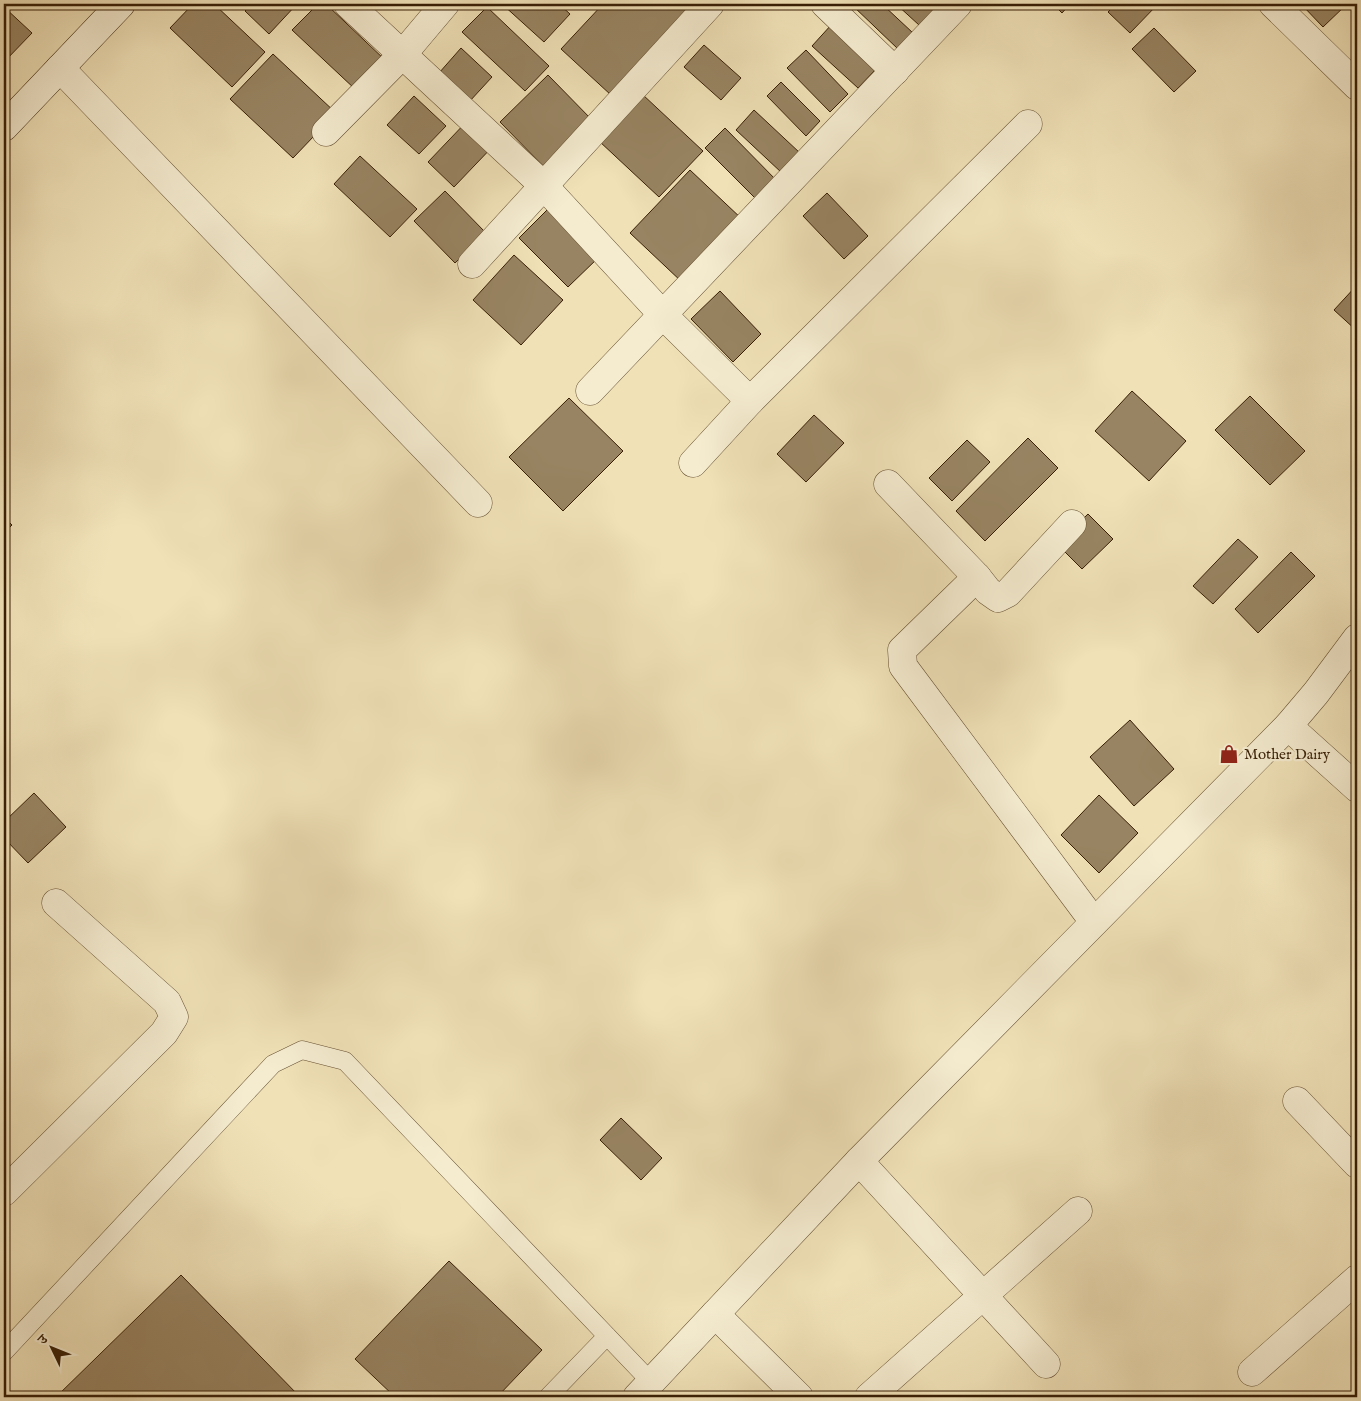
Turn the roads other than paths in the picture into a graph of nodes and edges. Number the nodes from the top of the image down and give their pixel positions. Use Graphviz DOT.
graph roads {
  1 [pos="122,4"];
  2 [pos="348,4"];
  3 [pos="444,4"];
  4 [pos="710,4"];
  5 [pos="825,4"];
  6 [pos="958,4"];
  7 [pos="1273,4"];
  8 [pos="402,55"];
  9 [pos="60,68"];
  10 [pos="895,71"];
  11 [pos="1357,86"];
  12 [pos="1028,124"];
  13 [pos="4,127"];
  14 [pos="326,132"];
  15 [pos="543,185"];
  16 [pos="472,264"];
  17 [pos="663,315"];
  18 [pos="590,391"];
  19 [pos="750,401"];
  20 [pos="693,463"];
  21 [pos="888,484"];
  22 [pos="478,503"];
  23 [pos="1072,524"];
  24 [pos="977,577"];
  25 [pos="1357,638"];
  26 [pos="1288,726"];
  27 [pos="1357,788"];
  28 [pos="56,903"];
  29 [pos="1094,922"];
  30 [pos="1297,1101"];
  31 [pos="859,1161"];
  32 [pos="1357,1164"];
  33 [pos="4,1192"];
  34 [pos="1078,1211"];
  35 [pos="1357,1279"];
  36 [pos="983,1296"];
  37 [pos="715,1314"];
  38 [pos="607,1336"];
  39 [pos="4,1352"];
  40 [pos="1046,1364"];
  41 [pos="1252,1372"];
  42 [pos="644,1390"];
  43 [pos="548,1397"];
  44 [pos="799,1397"];
  45 [pos="869,1397"];
  1 -- 9 [label="street"];
  2 -- 8 [label="street"];
  3 -- 8 [label="street"];
  4 -- 15 [label="street"];
  5 -- 10 [label="street"];
  6 -- 10 [label="street"];
  7 -- 11 [label="street"];
  8 -- 14 [label="street"];
  8 -- 15 [label="street"];
  9 -- 13 [label="street"];
  9 -- 22 [label="street"];
  10 -- 17 [label="street"];
  12 -- 19 [label="street"];
  15 -- 16 [label="street"];
  15 -- 17 [label="street"];
  17 -- 18 [label="street"];
  17 -- 19 [label="street"];
  19 -- 20 [label="street"];
  21 -- 24 [label="street"];
  23 -- 24 [label="street"];
  24 -- 29 [label="street"];
  25 -- 26 [label="street"];
  26 -- 27 [label="street"];
  26 -- 29 [label="street"];
  28 -- 33 [label="street"];
  29 -- 31 [label="street"];
  30 -- 32 [label="street"];
  31 -- 36 [label="street"];
  31 -- 37 [label="street"];
  34 -- 36 [label="street"];
  35 -- 41 [label="street"];
  36 -- 40 [label="street"];
  36 -- 45 [label="street"];
  37 -- 42 [label="street"];
  37 -- 44 [label="street"];
  38 -- 39 [label="lane"];
  38 -- 42 [label="lane"];
  38 -- 43 [label="lane"];
}
